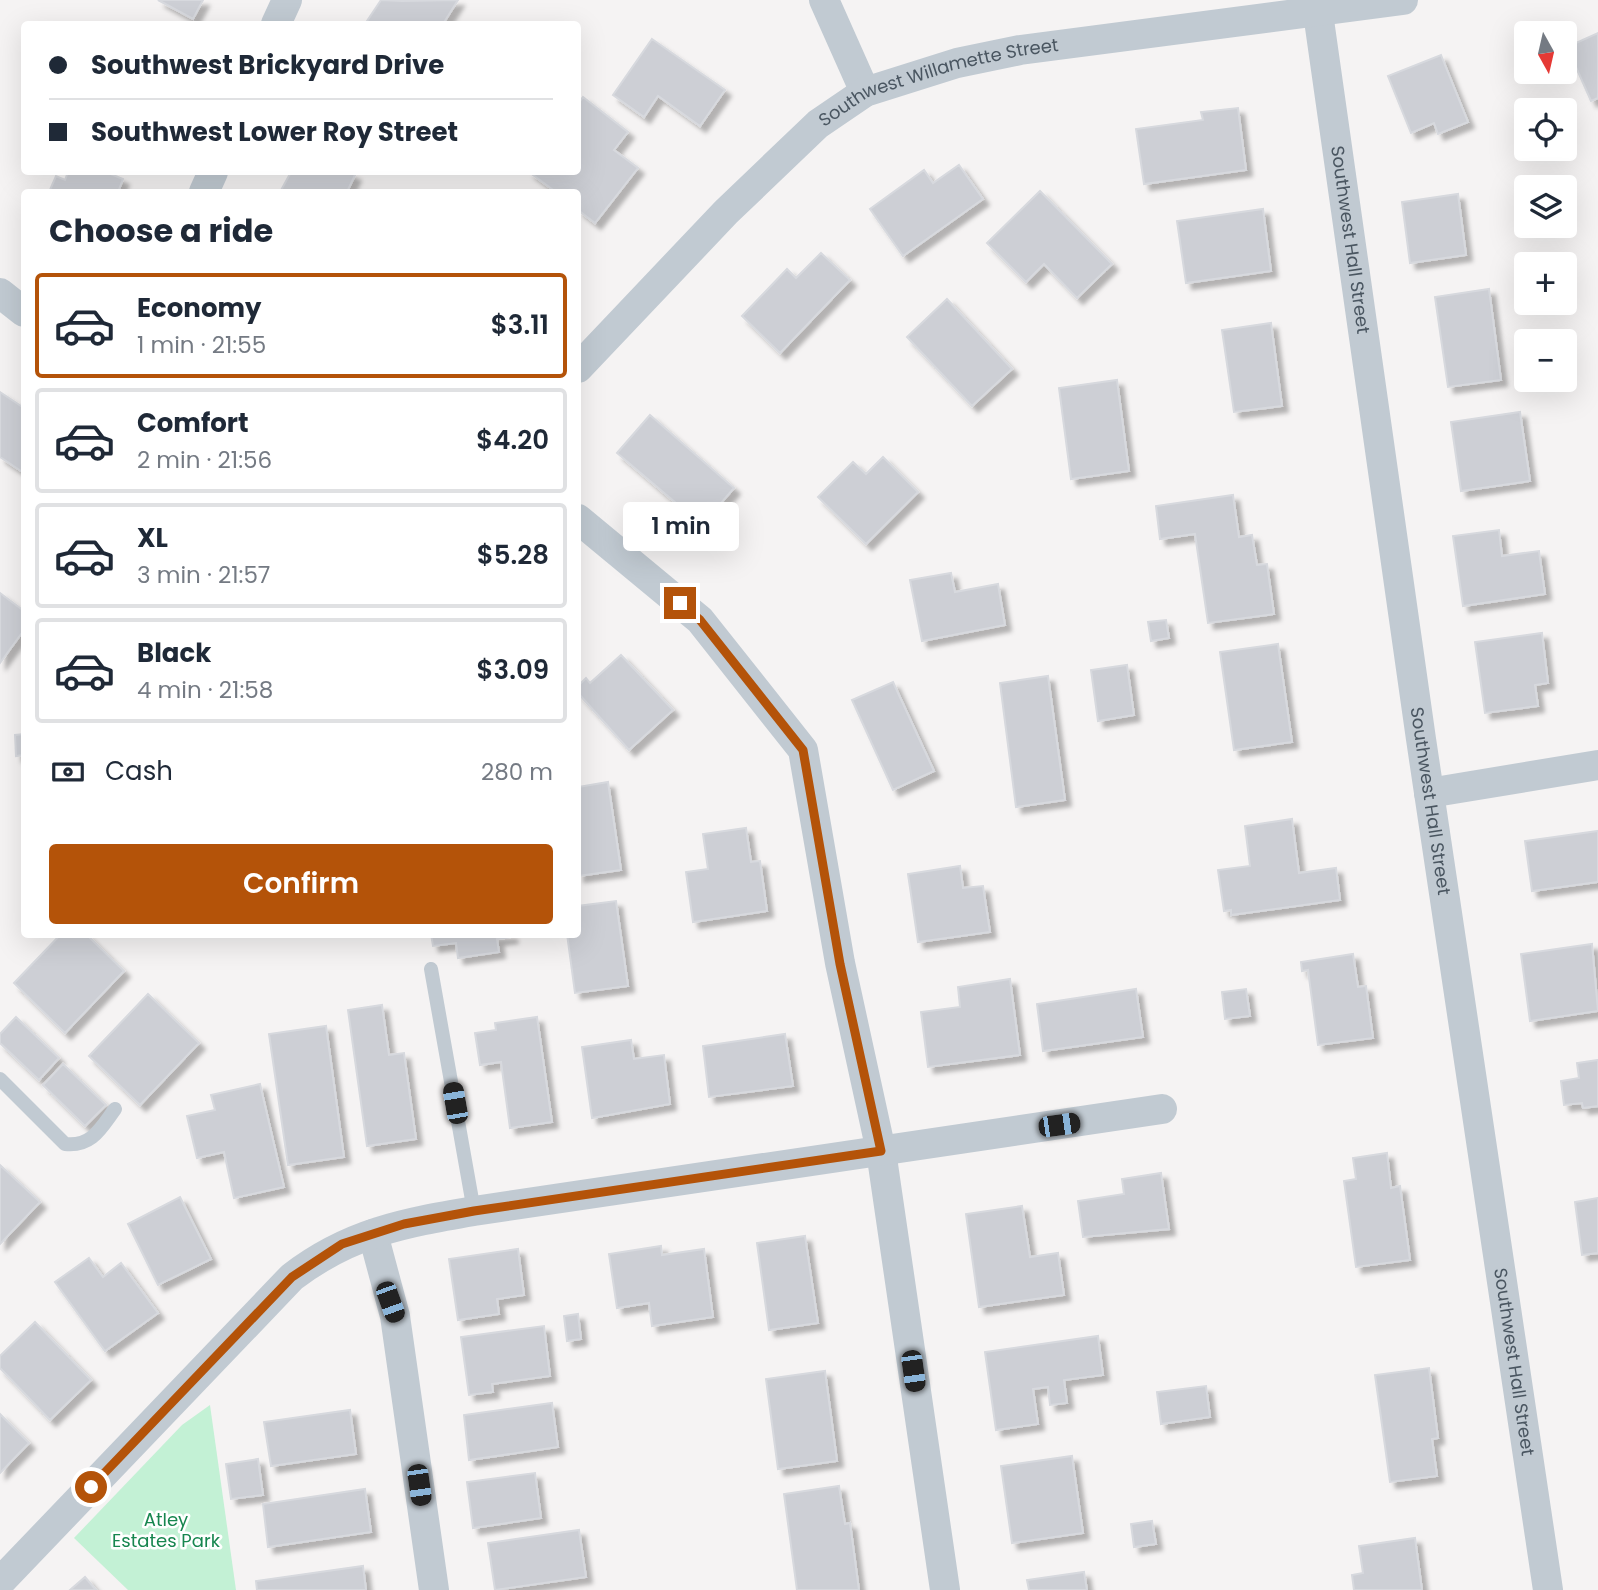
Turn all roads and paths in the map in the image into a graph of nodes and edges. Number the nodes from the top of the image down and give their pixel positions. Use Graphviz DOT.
graph roads {
  1 [pos="286,0"];
  2 [pos="824,0"];
  3 [pos="1403,0"];
  4 [pos="1318,13"];
  5 [pos="277,21"];
  6 [pos="865,92"];
  7 [pos="581,365"];
  8 [pos="581,521"];
  9 [pos="1598,765"];
  10 [pos="1429,793"];
  11 [pos="431,969"];
  12 [pos="0,1079"];
  13 [pos="115,1109"];
  14 [pos="1162,1109"];
  15 [pos="881,1151"];
  16 [pos="474,1211"];
  17 [pos="373,1234"];
  18 [pos="0,1582"];
  19 [pos="434,1590"];
  20 [pos="945,1590"];
  21 [pos="1548,1590"];
  1 -- 5 [label="street"];
  2 -- 6 [label="street"];
  3 -- 4 [label="street, Southwest Willamette Street"];
  4 -- 6 [label="street, Southwest Willamette Street"];
  4 -- 10 [label="street, Southwest Hall Street"];
  6 -- 7 [label="street, Southwest Willamette Street"];
  8 -- 15 [label="street"];
  9 -- 10 [label="street"];
  10 -- 21 [label="street, Southwest Hall Street"];
  11 -- 16 [label="lane"];
  12 -- 13 [label="lane"];
  14 -- 15 [label="street"];
  15 -- 16 [label="street"];
  15 -- 20 [label="street"];
  16 -- 17 [label="street"];
  17 -- 18 [label="street"];
  17 -- 19 [label="street"];
}
